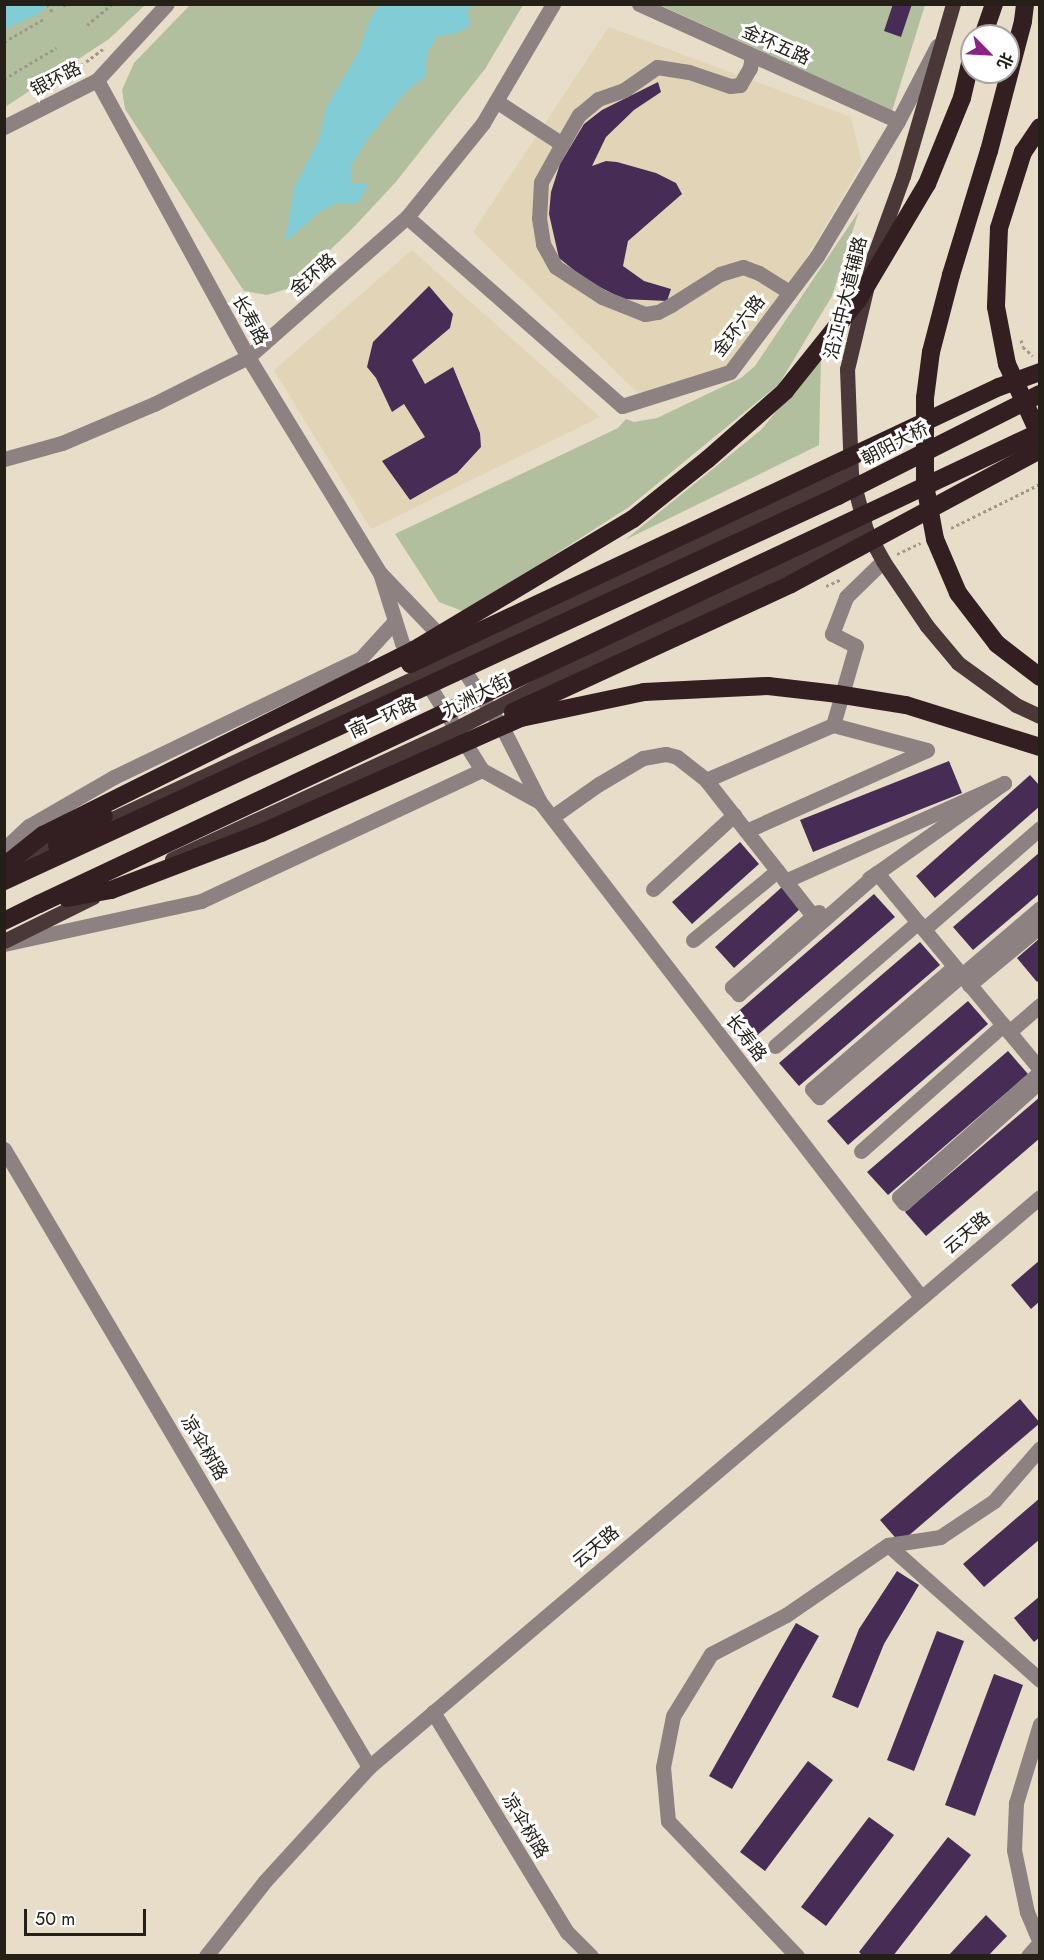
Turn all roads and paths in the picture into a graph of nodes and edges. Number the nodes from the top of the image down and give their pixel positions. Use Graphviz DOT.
graph roads {
  1 [pos="47,4"];
  2 [pos="112,4"];
  3 [pos="166,4"];
  4 [pos="553,4"];
  5 [pos="639,4"];
  6 [pos="952,4"];
  7 [pos="984,4"];
  8 [pos="994,4"];
  9 [pos="1025,4"];
  10 [pos="54,14"];
  11 [pos="44,19"];
  12 [pos="979,24"];
  13 [pos="987,24"];
  14 [pos="87,25"];
  15 [pos="948,25"];
  16 [pos="4,42"];
  17 [pos="56,48"];
  18 [pos="104,48"];
  19 [pos="752,56"];
  20 [pos="66,77"];
  21 [pos="4,79"];
  22 [pos="97,80"];
  23 [pos="965,84"];
  24 [pos="967,84"];
  25 [pos="962,98"];
  26 [pos="496,101"];
  27 [pos="898,122"];
  28 [pos="4,127"];
  29 [pos="1040,127"];
  30 [pos="562,144"];
  31 [pos="407,217"];
  32 [pos="790,292"];
  33 [pos="1021,338"];
  34 [pos="248,357"];
  35 [pos="1040,360"];
  36 [pos="1040,372"];
  37 [pos="1040,394"];
  38 [pos="1040,434"];
  39 [pos="1040,450"];
  40 [pos="4,459"];
  41 [pos="850,474"];
  42 [pos="769,528"];
  43 [pos="866,530"];
  44 [pos="883,561"];
  45 [pos="380,573"];
  46 [pos="395,621"];
  47 [pos="455,657"];
  48 [pos="419,673"];
  49 [pos="1040,677"];
  50 [pos="489,711"];
  51 [pos="1040,716"];
  52 [pos="833,725"];
  53 [pos="454,729"];
  54 [pos="1040,747"];
  55 [pos="482,770"];
  56 [pos="706,780"];
  57 [pos="540,802"];
  58 [pos="734,816"];
  59 [pos="552,817"];
  60 [pos="1040,828"];
  61 [pos="746,831"];
  62 [pos="57,845"];
  63 [pos="4,849"];
  64 [pos="183,853"];
  65 [pos="4,866"];
  66 [pos="4,872"];
  67 [pos="877,873"];
  68 [pos="781,876"];
  69 [pos="4,881"];
  70 [pos="653,889"];
  71 [pos="39,904"];
  72 [pos="1040,908"];
  73 [pos="813,916"];
  74 [pos="4,921"];
  75 [pos="921,926"];
  76 [pos="1040,926"];
  77 [pos="693,940"];
  78 [pos="4,942"];
  79 [pos="962,975"];
  80 [pos="1040,1005"];
  81 [pos="1006,1029"];
  82 [pos="775,1046"];
  83 [pos="1040,1070"];
  84 [pos="1040,1081"];
  85 [pos="4,1149"];
  86 [pos="861,1152"];
  87 [pos="1040,1197"];
  88 [pos="921,1297"];
  89 [pos="1040,1449"];
  90 [pos="888,1545"];
  91 [pos="1040,1680"];
  92 [pos="433,1712"];
  93 [pos="1040,1724"];
  94 [pos="369,1767"];
  95 [pos="1040,1942"];
  96 [pos="206,1956"];
  97 [pos="591,1956"];
  98 [pos="797,1956"];
  99 [pos="1028,1956"];
  1 -- 10 [label="path"];
  2 -- 14 [label="path"];
  3 -- 22 [label="street, 银环路"];
  4 -- 26 [label="street, 金环路"];
  5 -- 19 [label="street, 金环五路"];
  6 -- 15 [label="main road, 沿江中大道辅路"];
  7 -- 12 [label="highway"];
  8 -- 13 [label="highway"];
  9 -- 49 [label="highway, bridge"];
  11 -- 16 [label="path"];
  15 -- 27 [label="street, 金环六路"];
  15 -- 41 [label="main road, 沿江中大道辅路"];
  17 -- 21 [label="path"];
  18 -- 20 [label="path"];
  19 -- 27 [label="street, 金环五路"];
  19 -- 30 [label="street"];
  22 -- 28 [label="street, 银环路"];
  22 -- 34 [label="street, 长寿路"];
  23 -- 25 [label="highway, bridge"];
  24 -- 25 [label="highway, bridge"];
  25 -- 65 [label="highway, bridge"];
  26 -- 30 [label="street"];
  26 -- 31 [label="street, 金环路"];
  27 -- 32 [label="street, 金环六路"];
  29 -- 38 [label="highway, bridge"];
  30 -- 32 [label="street"];
  31 -- 32 [label="street, 金环六路"];
  31 -- 34 [label="street, 金环路"];
  33 -- 35 [label="path, bridge"];
  34 -- 40 [label="street, 金环路"];
  34 -- 45 [label="street, 长寿路"];
  36 -- 62 [label="highway, bridge"];
  37 -- 42 [label="highway, 朝阳大桥, bridge"];
  38 -- 71 [label="highway, 南一环路, bridge"];
  39 -- 64 [label="highway, bridge"];
  41 -- 43 [label="main road, 沿江中大道辅路"];
  41 -- 47 [label="main road"];
  42 -- 69 [label="highway, 南一环路, bridge"];
  43 -- 44 [label="main road, 沿江中大道辅路"];
  43 -- 50 [label="main road, 九洲大街"];
  44 -- 51 [label="main road, 沿江中大道辅路"];
  44 -- 52 [label="street"];
  45 -- 46 [label="street, 长寿路"];
  45 -- 47 [label="street, 长寿路"];
  46 -- 48 [label="street, 长寿路"];
  46 -- 63 [label="street"];
  47 -- 48 [label="main road"];
  47 -- 50 [label="street, 长寿路"];
  48 -- 53 [label="street, 长寿路"];
  48 -- 62 [label="main road"];
  50 -- 53 [label="main road, 九洲大街"];
  50 -- 57 [label="street, 长寿路"];
  52 -- 56 [label="street"];
  52 -- 61 [label="street"];
  53 -- 55 [label="street, 长寿路"];
  53 -- 64 [label="main road, 九洲大街"];
  54 -- 71 [label="highway, bridge"];
  55 -- 57 [label="street, 长寿路"];
  55 -- 78 [label="street"];
  56 -- 58 [label="street"];
  56 -- 59 [label="street"];
  57 -- 59 [label="street, 长寿路"];
  58 -- 61 [label="street"];
  58 -- 70 [label="street"];
  59 -- 88 [label="street, 长寿路"];
  60 -- 75 [label="street"];
  61 -- 68 [label="street"];
  62 -- 66 [label="main road"];
  64 -- 78 [label="main road, 九洲大街"];
  67 -- 68 [label="street"];
  67 -- 73 [label="street"];
  67 -- 73 [label="street"];
  67 -- 75 [label="street"];
  68 -- 73 [label="street"];
  68 -- 77 [label="street"];
  71 -- 74 [label="highway, 南一环路"];
  72 -- 79 [label="street"];
  75 -- 79 [label="street"];
  75 -- 82 [label="street"];
  76 -- 79 [label="street"];
  79 -- 79 [label="street"];
  79 -- 81 [label="street"];
  80 -- 81 [label="street"];
  81 -- 83 [label="street"];
  81 -- 86 [label="street"];
  83 -- 84 [label="street"];
  85 -- 94 [label="street, 凉伞树路"];
  87 -- 88 [label="street, 云天路"];
  88 -- 92 [label="street, 云天路"];
  89 -- 90 [label="street"];
  90 -- 91 [label="street"];
  90 -- 98 [label="street"];
  92 -- 94 [label="street, 云天路"];
  92 -- 97 [label="street, 凉伞树路"];
  93 -- 95 [label="street"];
  94 -- 96 [label="street, 云天路"];
  95 -- 99 [label="street"];
}
